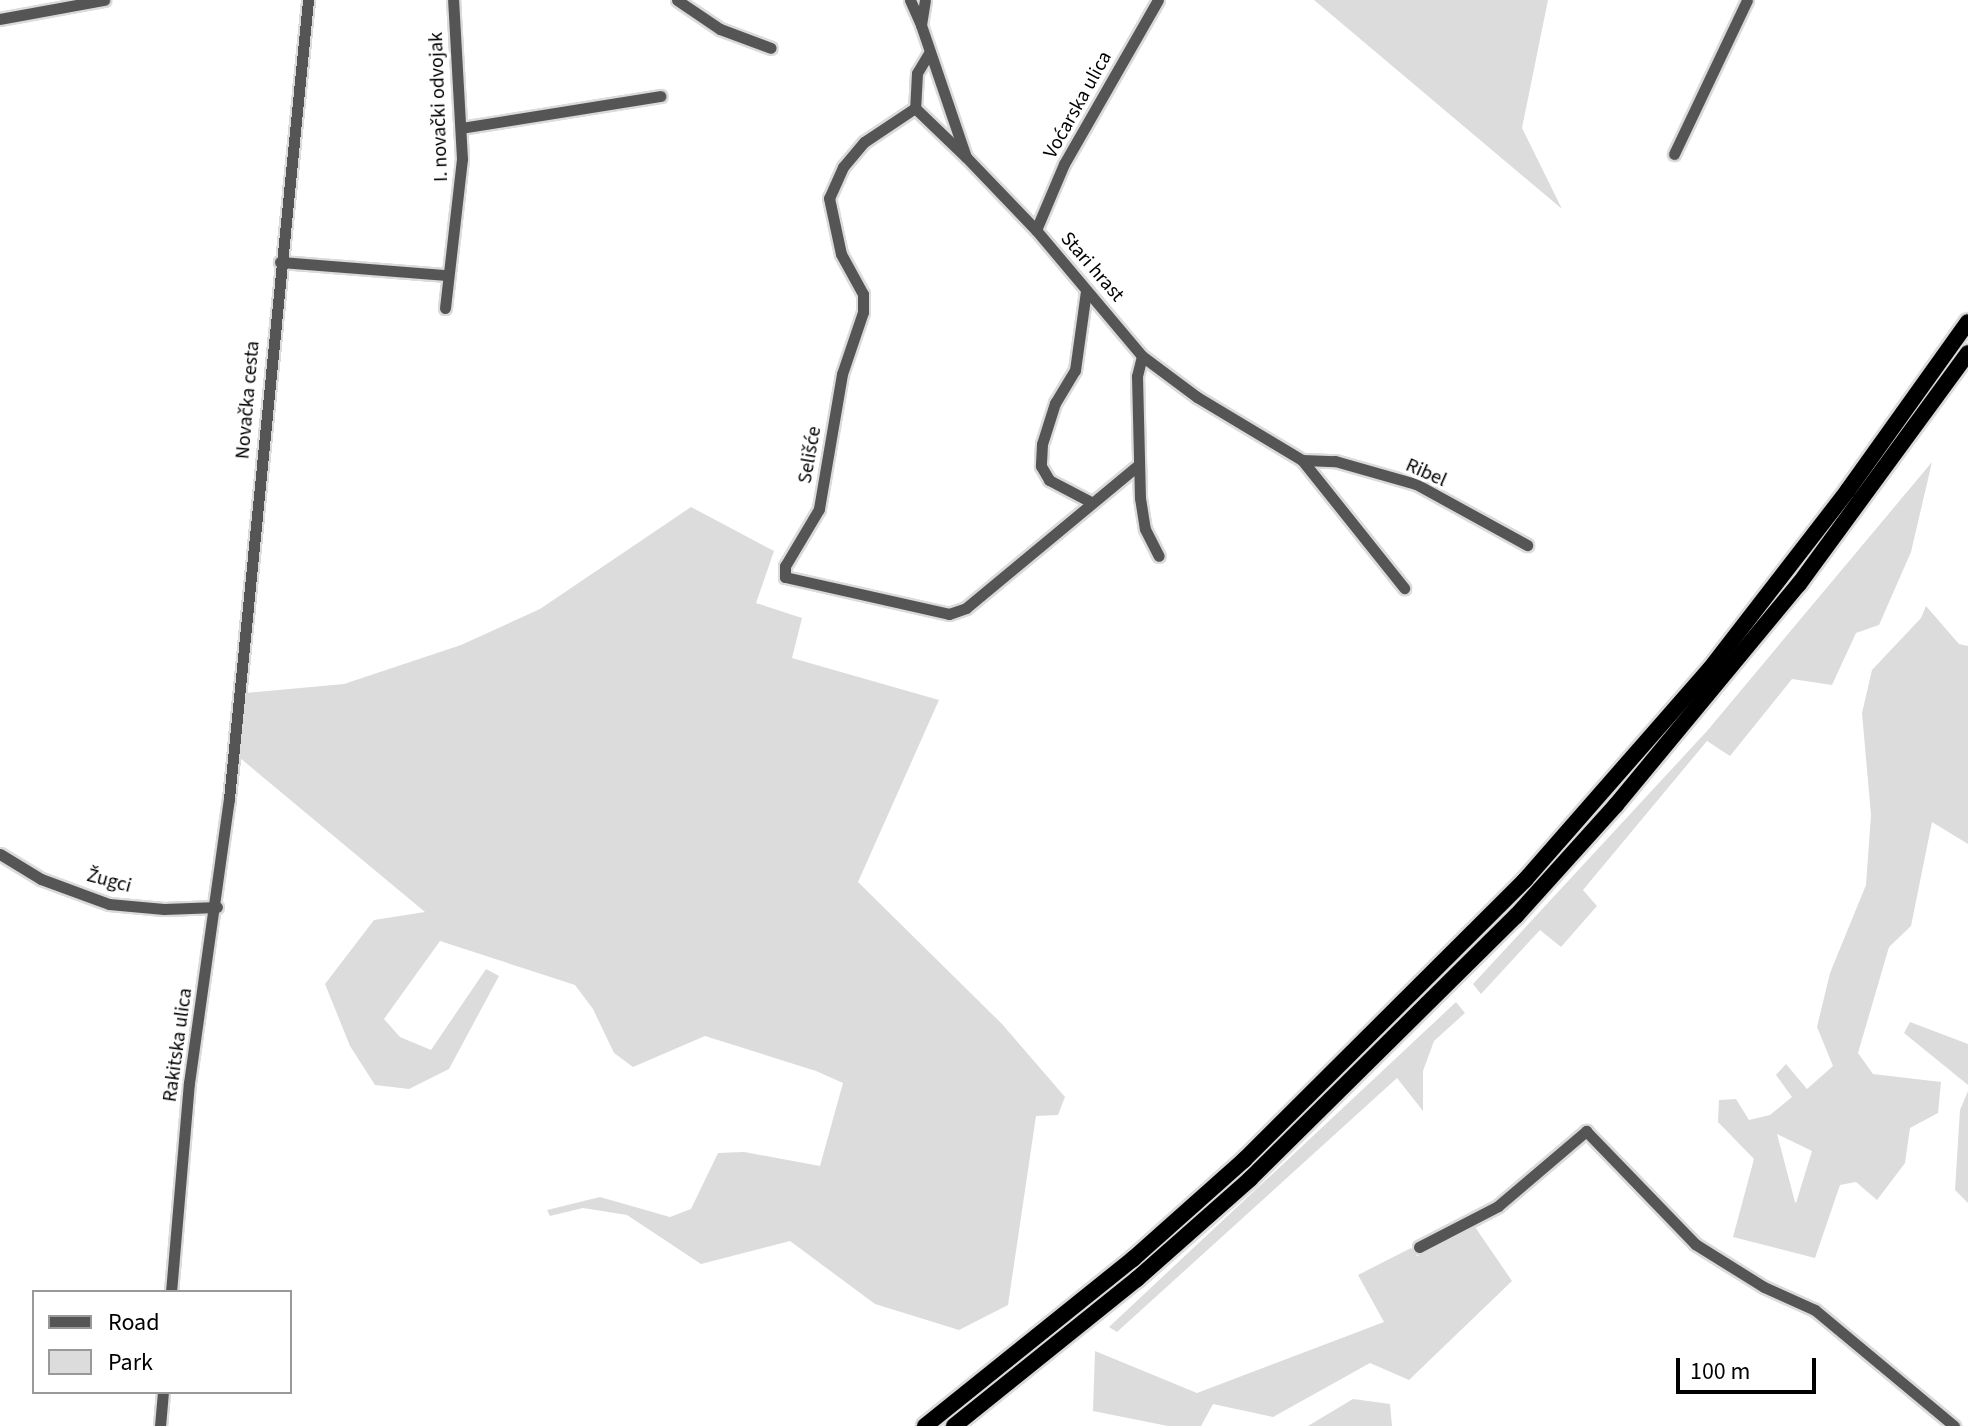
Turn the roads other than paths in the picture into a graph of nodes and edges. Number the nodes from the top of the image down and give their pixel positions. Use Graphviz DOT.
graph roads {
  1 [pos="104,0"];
  2 [pos="308,0"];
  3 [pos="453,0"];
  4 [pos="677,0"];
  5 [pos="910,0"];
  6 [pos="925,0"];
  7 [pos="1158,0"];
  8 [pos="1747,0"];
  9 [pos="0,19"];
  10 [pos="921,25"];
  11 [pos="771,48"];
  12 [pos="929,53"];
  13 [pos="660,96"];
  14 [pos="915,108"];
  15 [pos="461,128"];
  16 [pos="1674,154"];
  17 [pos="966,157"];
  18 [pos="1036,230"];
  19 [pos="280,262"];
  20 [pos="447,275"];
  21 [pos="1086,291"];
  22 [pos="445,308"];
  23 [pos="1968,322"];
  24 [pos="1968,353"];
  25 [pos="1142,356"];
  26 [pos="1302,460"];
  27 [pos="1138,465"];
  28 [pos="1089,501"];
  29 [pos="1527,545"];
  30 [pos="1159,556"];
  31 [pos="1404,588"];
  32 [pos="228,805"];
  33 [pos="0,854"];
  34 [pos="217,907"];
  35 [pos="1419,1247"];
  36 [pos="171,1290"];
  37 [pos="163,1394"];
  38 [pos="160,1426"];
  39 [pos="925,1426"];
  40 [pos="954,1426"];
  41 [pos="1954,1426"];
  1 -- 9 [label="street"];
  2 -- 19 [label="street, Novačka cesta"];
  3 -- 15 [label="street, I. novački odvojak"];
  4 -- 11 [label="street"];
  5 -- 10 [label="street, Stari hrast"];
  6 -- 10 [label="street, Stari hrast"];
  7 -- 18 [label="street, Voćarska ulica"];
  8 -- 16 [label="street"];
  10 -- 12 [label="street, Stari hrast"];
  12 -- 14 [label="street"];
  12 -- 17 [label="street, Stari hrast"];
  13 -- 15 [label="street"];
  14 -- 17 [label="street"];
  14 -- 28 [label="street, Selišće"];
  15 -- 20 [label="street, I. novački odvojak"];
  17 -- 18 [label="street, Stari hrast"];
  18 -- 21 [label="street, Stari hrast"];
  19 -- 20 [label="street"];
  19 -- 32 [label="street, Novačka cesta"];
  20 -- 22 [label="street, I. novački odvojak"];
  21 -- 25 [label="street, Stari hrast"];
  21 -- 28 [label="street"];
  23 -- 39 [label="highway"];
  24 -- 40 [label="highway"];
  25 -- 26 [label="street, Ribel"];
  25 -- 27 [label="street"];
  26 -- 29 [label="street, Ribel"];
  26 -- 31 [label="street, Ribel"];
  27 -- 28 [label="street"];
  27 -- 30 [label="street"];
  32 -- 34 [label="street, Rakitska ulica"];
  33 -- 34 [label="street, Žugci"];
  34 -- 36 [label="street, Rakitska ulica"];
  35 -- 41 [label="street"];
  37 -- 38 [label="street"];
}
